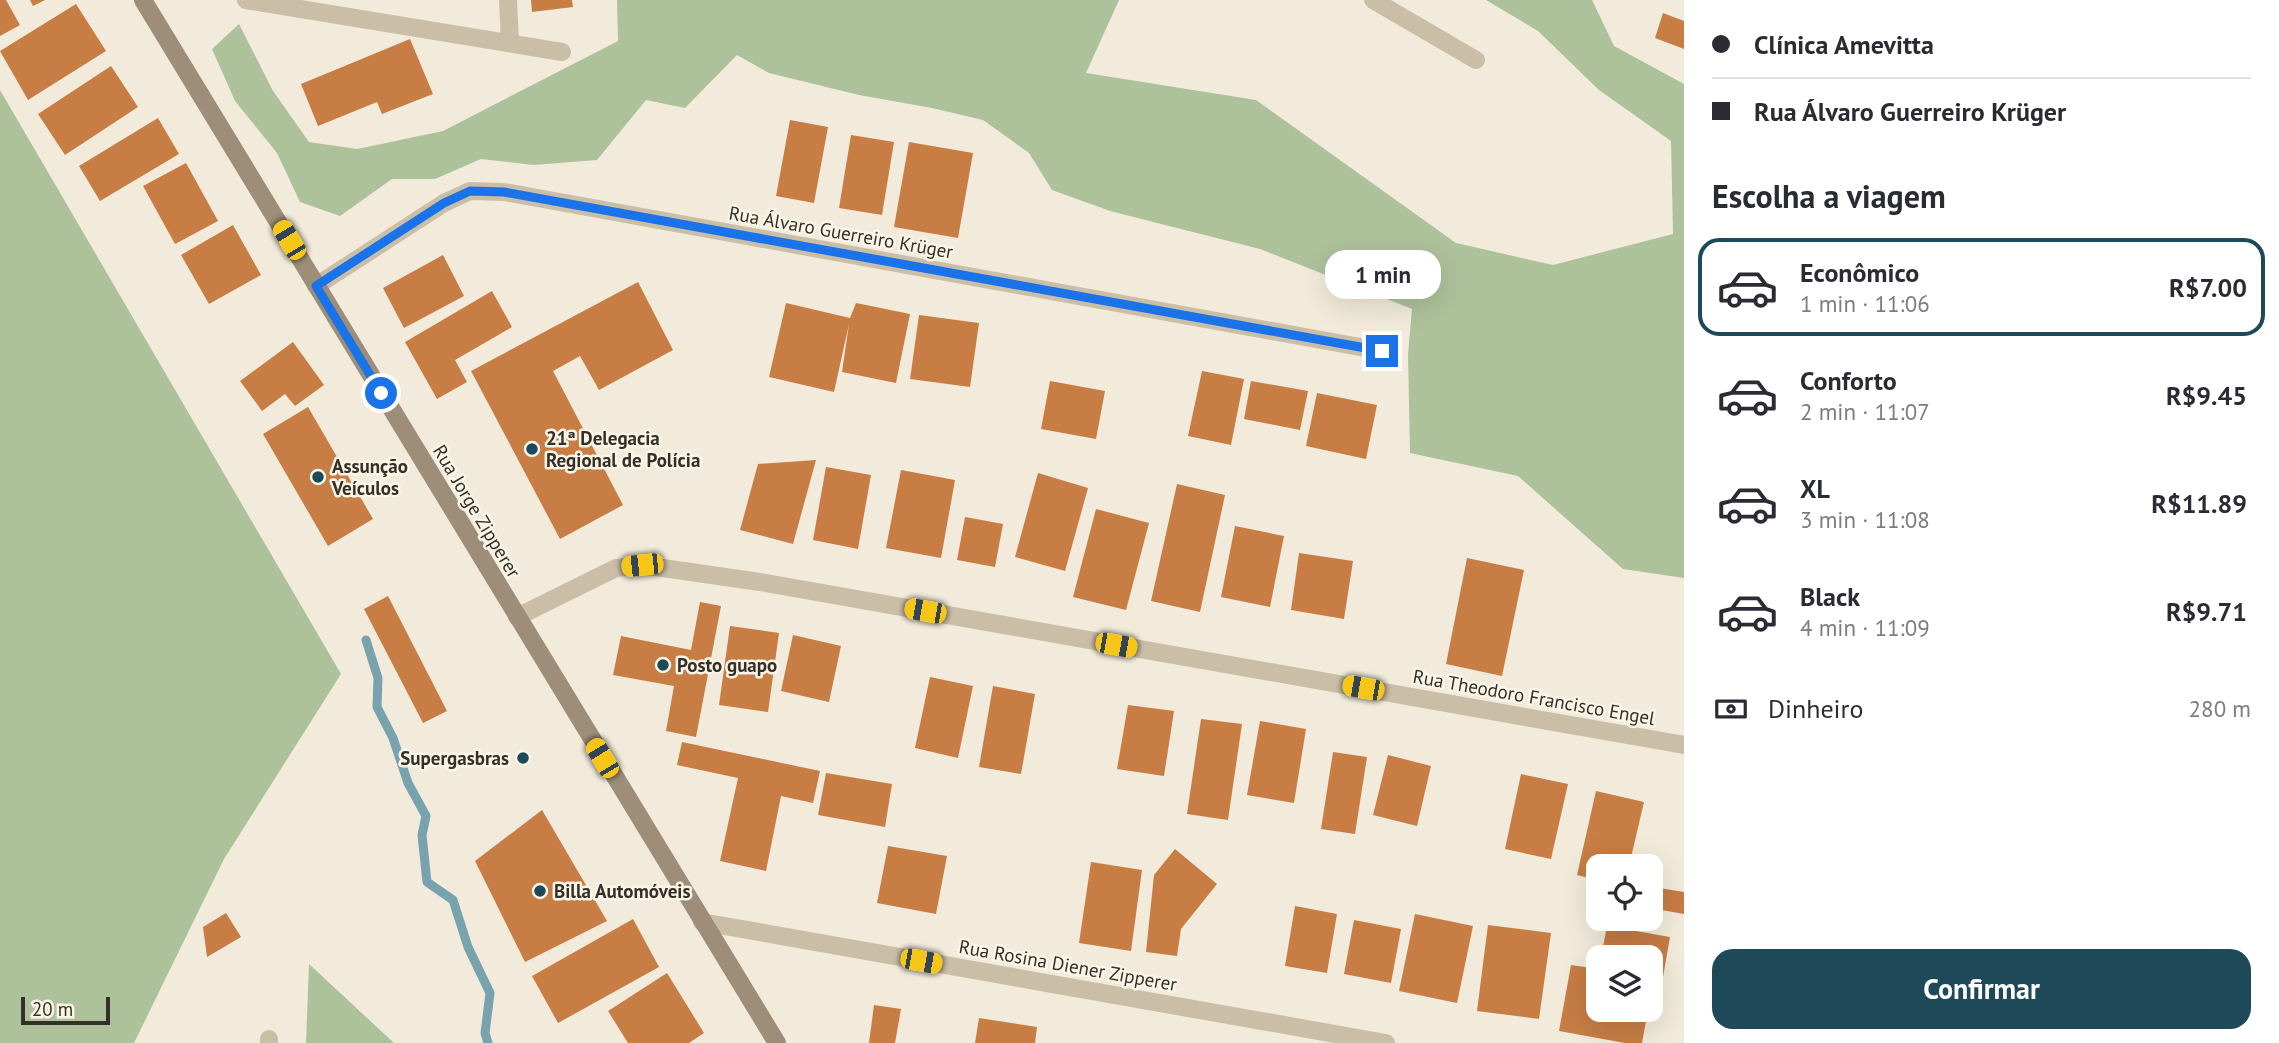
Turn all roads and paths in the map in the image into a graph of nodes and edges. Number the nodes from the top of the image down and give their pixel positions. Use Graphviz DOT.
graph roads {
  1 [pos="247,0"];
  2 [pos="508,0"];
  3 [pos="1373,0"];
  4 [pos="149,1"];
  5 [pos="510,43"];
  6 [pos="562,52"];
  7 [pos="1476,60"];
  8 [pos="316,286"];
  9 [pos="1382,351"];
  10 [pos="517,617"];
  11 [pos="1684,745"];
  12 [pos="702,922"];
  13 [pos="777,1043"];
  14 [pos="1386,1043"];
  1 -- 5 [label="street"];
  2 -- 5 [label="street"];
  3 -- 7 [label="street"];
  4 -- 8 [label="main road, Rua Jorge Zipperer"];
  5 -- 6 [label="street"];
  8 -- 9 [label="street, Rua Álvaro Guerreiro Krüger"];
  8 -- 10 [label="main road, Rua Jorge Zipperer"];
  10 -- 11 [label="street, Rua Theodoro Francisco Engel"];
  10 -- 12 [label="main road, Rua Jorge Zipperer"];
  12 -- 13 [label="main road, Rua Jorge Zipperer"];
  12 -- 14 [label="street, Rua Rosina Diener Zipperer"];
}
